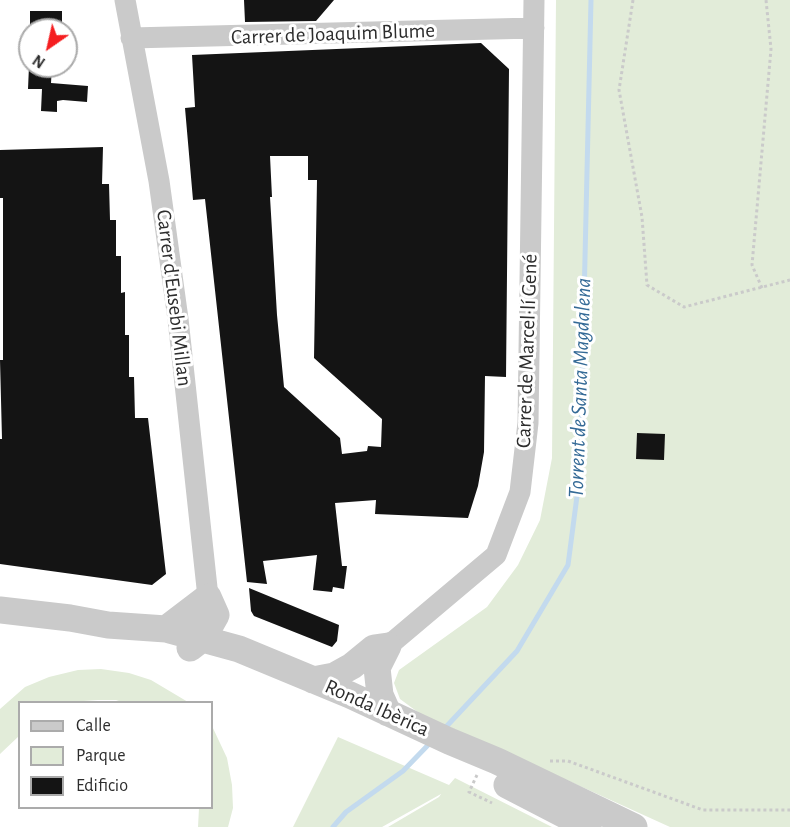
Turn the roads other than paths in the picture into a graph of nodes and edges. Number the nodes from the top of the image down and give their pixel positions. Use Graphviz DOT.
graph roads {
  1 [pos="125,0"];
  2 [pos="534,0"];
  3 [pos="534,28"];
  4 [pos="131,39"];
  5 [pos="0,610"];
  6 [pos="108,625"];
  7 [pos="204,625"];
  8 [pos="166,629"];
  9 [pos="388,646"];
  10 [pos="313,680"];
  11 [pos="388,713"];
  12 [pos="417,733"];
  13 [pos="461,753"];
  14 [pos="588,827"];
  15 [pos="634,827"];
  1 -- 4 [label="street, Carrer d'Eusebi Millan"];
  2 -- 3 [label="street, Carrer de Marcel·lí Gené"];
  3 -- 4 [label="street, Carrer de Joaquim Blume"];
  3 -- 9 [label="street, Carrer de Marcel·lí Gené"];
  4 -- 7 [label="street, Carrer d'Eusebi Millan"];
  5 -- 6 [label="street, Ronda Ibèrica"];
  6 -- 7 [label="street, Ronda Ibèrica"];
  6 -- 8 [label="street, Ronda Ibèrica"];
  7 -- 8 [label="street, Ronda Ibèrica"];
  7 -- 8 [label="street"];
  7 -- 10 [label="street, Ronda Ibèrica"];
  7 -- 12 [label="street, Ronda Ibèrica"];
  9 -- 10 [label="street"];
  9 -- 11 [label="street"];
  10 -- 11 [label="street, Ronda Ibèrica"];
  11 -- 12 [label="street, Ronda Ibèrica"];
  12 -- 13 [label="street, Ronda Ibèrica"];
  13 -- 14 [label="street, Ronda Ibèrica"];
  13 -- 15 [label="street, Ronda Ibèrica"];
}
